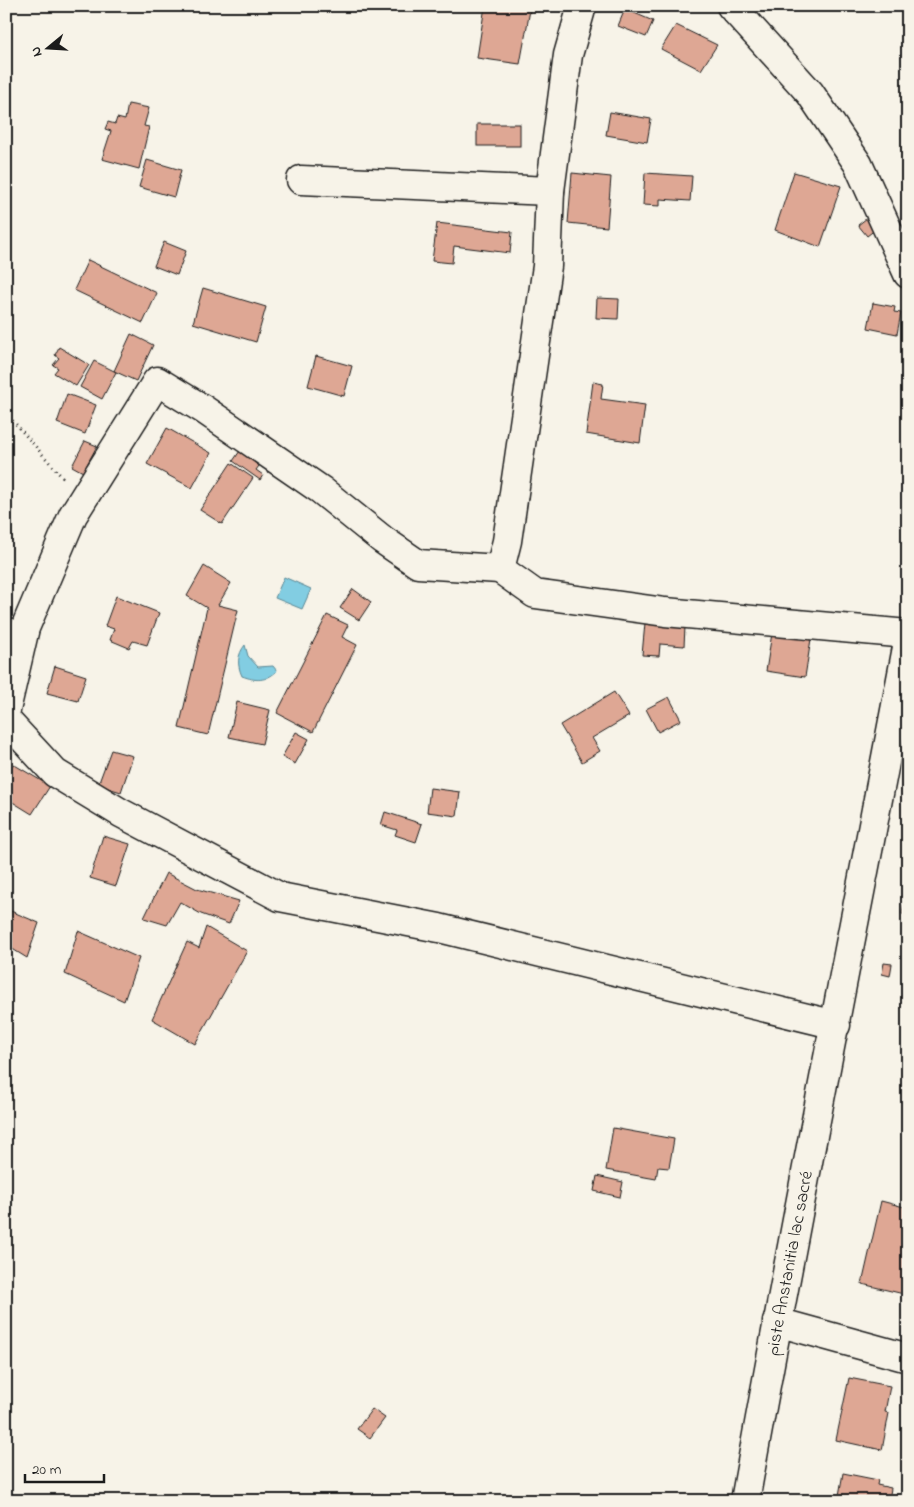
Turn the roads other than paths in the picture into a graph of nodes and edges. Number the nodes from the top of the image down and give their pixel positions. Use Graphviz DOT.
graph roads {
  1 [pos="582,6"];
  2 [pos="742,12"];
  3 [pos="301,180"];
  4 [pos="550,191"];
  5 [pos="908,274"];
  6 [pos="500,569"];
  7 [pos="908,634"];
  8 [pos="908,642"];
  9 [pos="6,710"];
  10 [pos="11,731"];
  11 [pos="836,1025"];
  12 [pos="777,1322"];
  13 [pos="908,1358"];
  14 [pos="745,1501"];
  1 -- 4 [label="street"];
  2 -- 5 [label="street"];
  3 -- 4 [label="street"];
  4 -- 6 [label="street"];
  6 -- 7 [label="street"];
  6 -- 9 [label="street"];
  8 -- 11 [label="street, piste Anstanitia lac sacré"];
  10 -- 11 [label="street"];
  11 -- 12 [label="street, piste Anstanitia lac sacré"];
  12 -- 13 [label="street"];
  12 -- 14 [label="street, piste Anstanitia lac sacré"];
}
